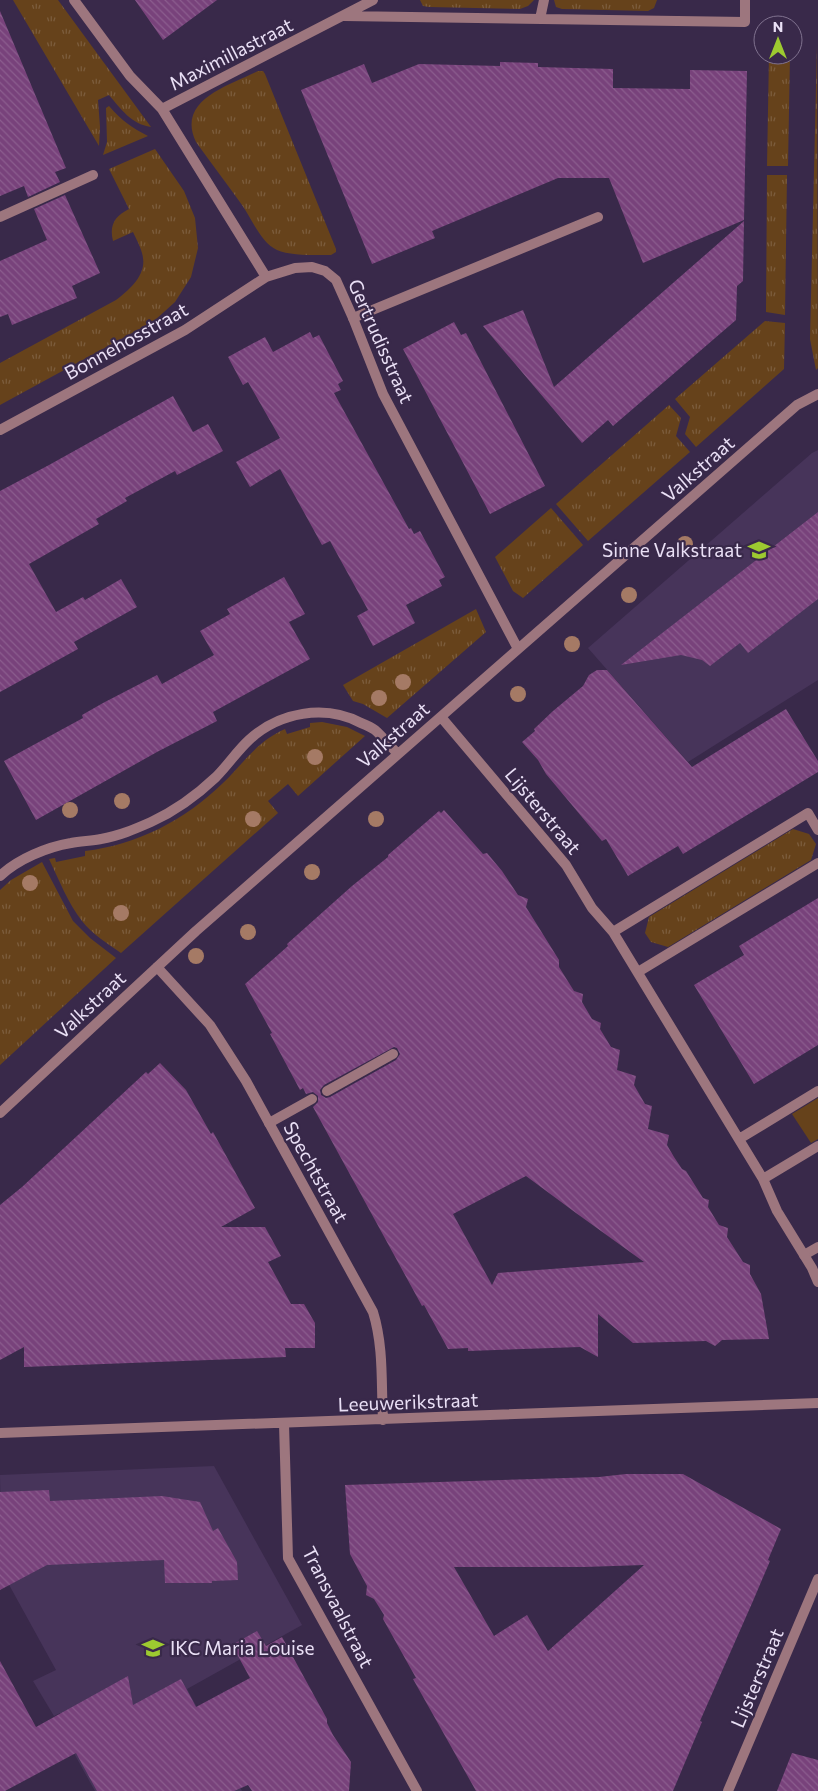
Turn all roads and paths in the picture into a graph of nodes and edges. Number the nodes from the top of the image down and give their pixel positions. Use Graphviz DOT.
graph roads {
  1 [pos="74,0"];
  2 [pos="373,0"];
  3 [pos="544,0"];
  4 [pos="745,0"];
  5 [pos="344,16"];
  6 [pos="540,19"];
  7 [pos="162,110"];
  8 [pos="93,175"];
  9 [pos="0,216"];
  10 [pos="598,217"];
  11 [pos="266,277"];
  12 [pos="353,318"];
  13 [pos="818,394"];
  14 [pos="0,430"];
  15 [pos="518,649"];
  16 [pos="441,717"];
  17 [pos="398,754"];
  18 [pos="818,830"];
  19 [pos="818,863"];
  20 [pos="0,876"];
  21 [pos="613,932"];
  22 [pos="157,967"];
  23 [pos="638,972"];
  24 [pos="393,1054"];
  25 [pos="327,1091"];
  26 [pos="818,1091"];
  27 [pos="312,1099"];
  28 [pos="0,1113"];
  29 [pos="269,1123"];
  30 [pos="738,1139"];
  31 [pos="818,1146"];
  32 [pos="763,1179"];
  33 [pos="818,1247"];
  34 [pos="804,1255"];
  35 [pos="818,1282"];
  36 [pos="818,1403"];
  37 [pos="383,1420"];
  38 [pos="284,1424"];
  39 [pos="0,1433"];
  40 [pos="818,1579"];
  41 [pos="418,1791"];
  42 [pos="728,1791"];
  1 -- 7 [label="street"];
  2 -- 5 [label="street, Maximillastraat"];
  3 -- 6 [label="street"];
  4 -- 6 [label="street, Maximillastraat"];
  5 -- 6 [label="street, Maximillastraat"];
  5 -- 7 [label="street, Maximillastraat"];
  7 -- 11 [label="street"];
  8 -- 9 [label="street"];
  10 -- 12 [label="street"];
  11 -- 12 [label="street, Gertrudisstraat"];
  11 -- 14 [label="street, Bonnehosstraat"];
  12 -- 15 [label="street, Gertrudisstraat"];
  13 -- 15 [label="street, Valkstraat"];
  15 -- 16 [label="street, Valkstraat"];
  16 -- 17 [label="street, Valkstraat"];
  16 -- 21 [label="street, Lijsterstraat"];
  17 -- 20 [label="street"];
  17 -- 22 [label="street, Valkstraat"];
  18 -- 21 [label="street"];
  19 -- 23 [label="street"];
  21 -- 23 [label="street, Lijsterstraat"];
  22 -- 28 [label="street, Valkstraat"];
  22 -- 29 [label="street, Spechtstraat"];
  23 -- 30 [label="street, Lijsterstraat"];
  24 -- 25 [label="street"];
  26 -- 30 [label="street"];
  27 -- 29 [label="street"];
  29 -- 37 [label="street, Spechtstraat"];
  30 -- 32 [label="street, Lijsterstraat"];
  31 -- 32 [label="street"];
  32 -- 34 [label="street, Lijsterstraat"];
  33 -- 34 [label="street"];
  34 -- 35 [label="street, Lijsterstraat"];
  36 -- 37 [label="street, Leeuwerikstraat"];
  37 -- 38 [label="street, Leeuwerikstraat"];
  38 -- 39 [label="street, Leeuwerikstraat"];
  38 -- 41 [label="street, Transvaalstraat"];
  40 -- 42 [label="street, Lijsterstraat"];
}
